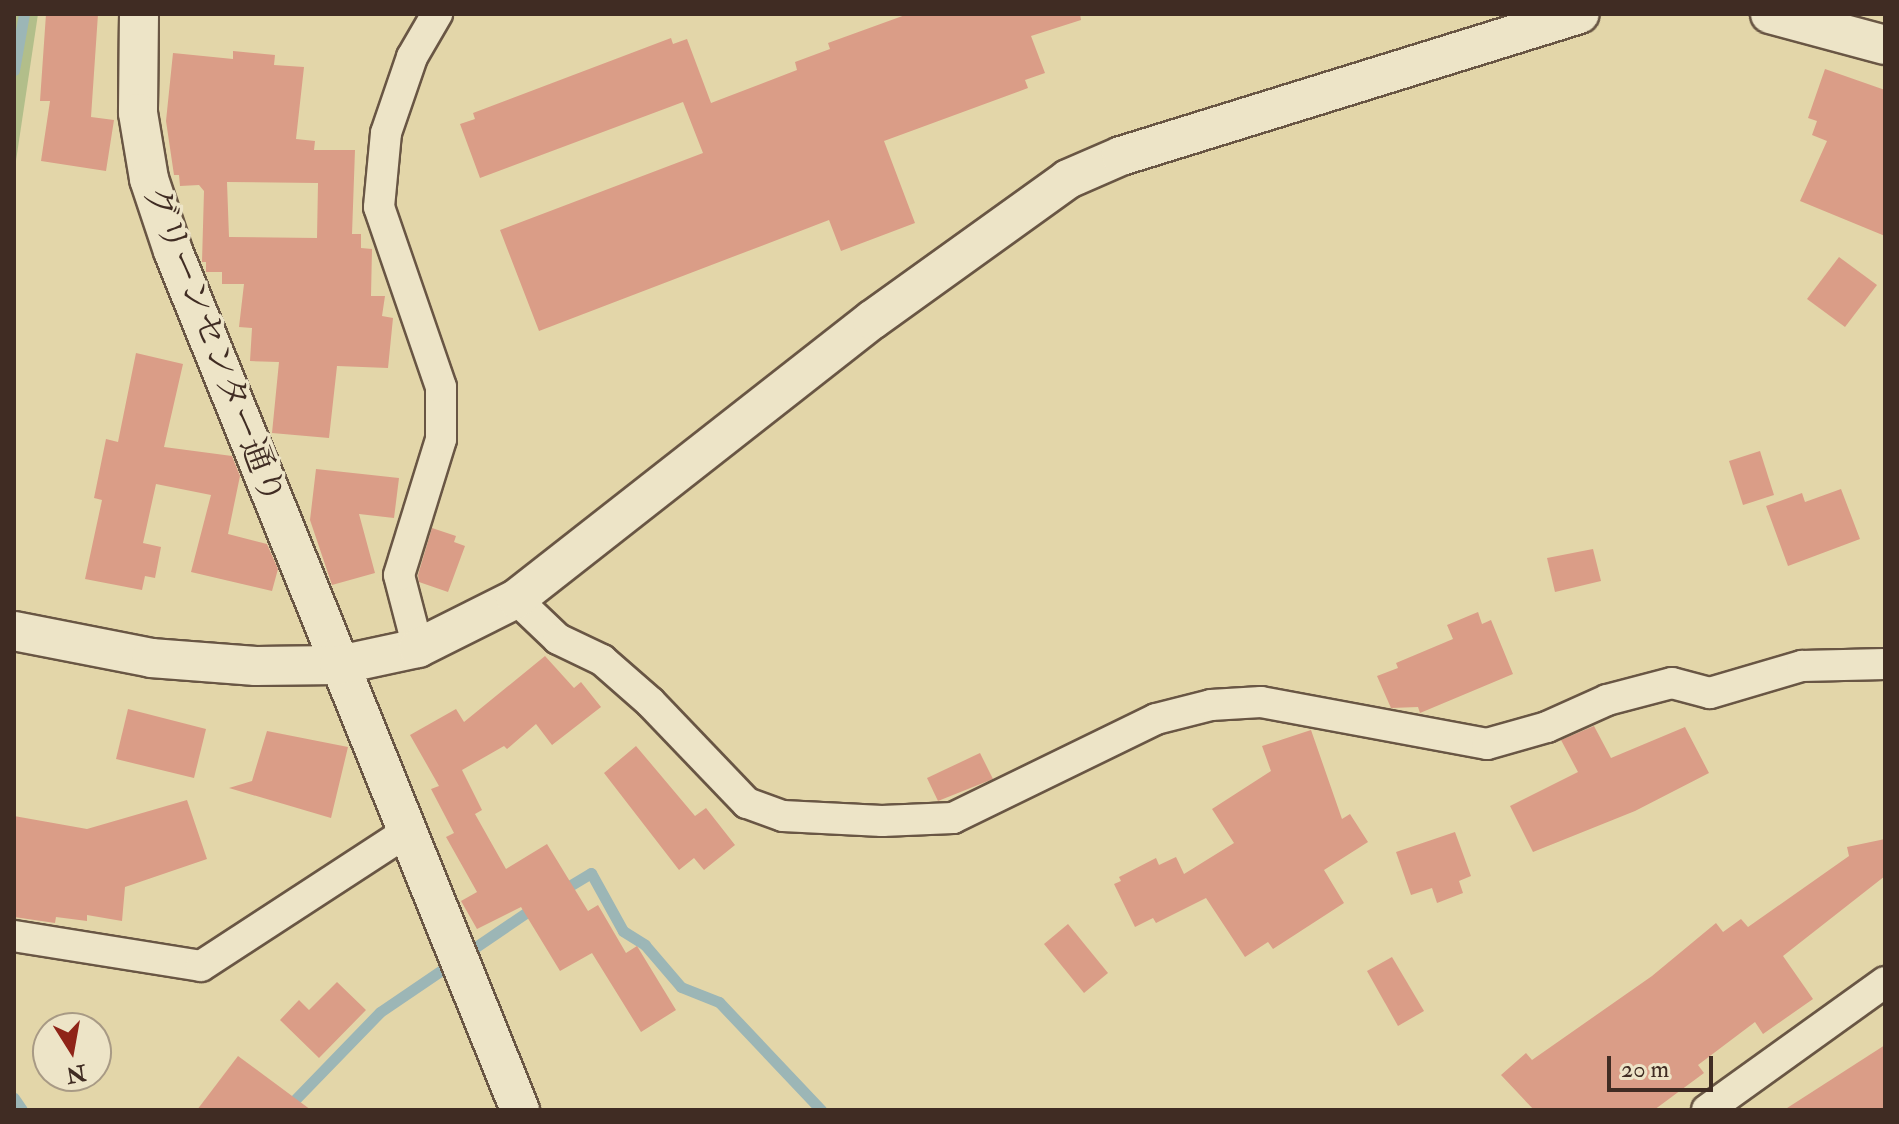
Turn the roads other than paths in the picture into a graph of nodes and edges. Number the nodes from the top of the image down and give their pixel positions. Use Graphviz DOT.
graph roads {
  1 [pos="139,14"];
  2 [pos="437,14"];
  3 [pos="1580,14"];
  4 [pos="1770,14"];
  5 [pos="1885,45"];
  6 [pos="516,599"];
  7 [pos="14,631"];
  8 [pos="418,648"];
  9 [pos="1885,664"];
  10 [pos="339,665"];
  11 [pos="405,833"];
  12 [pos="14,936"];
  13 [pos="1885,982"];
  14 [pos="520,1110"];
  15 [pos="1707,1110"];
  1 -- 10 [label="street, グリーンセンター通り"];
  2 -- 8 [label="street"];
  3 -- 6 [label="street"];
  4 -- 5 [label="street"];
  6 -- 8 [label="street"];
  6 -- 9 [label="street"];
  7 -- 10 [label="street"];
  8 -- 10 [label="street"];
  10 -- 11 [label="street, グリーンセンター通り"];
  11 -- 12 [label="street"];
  11 -- 14 [label="street, グリーンセンター通り"];
  13 -- 15 [label="street"];
}
